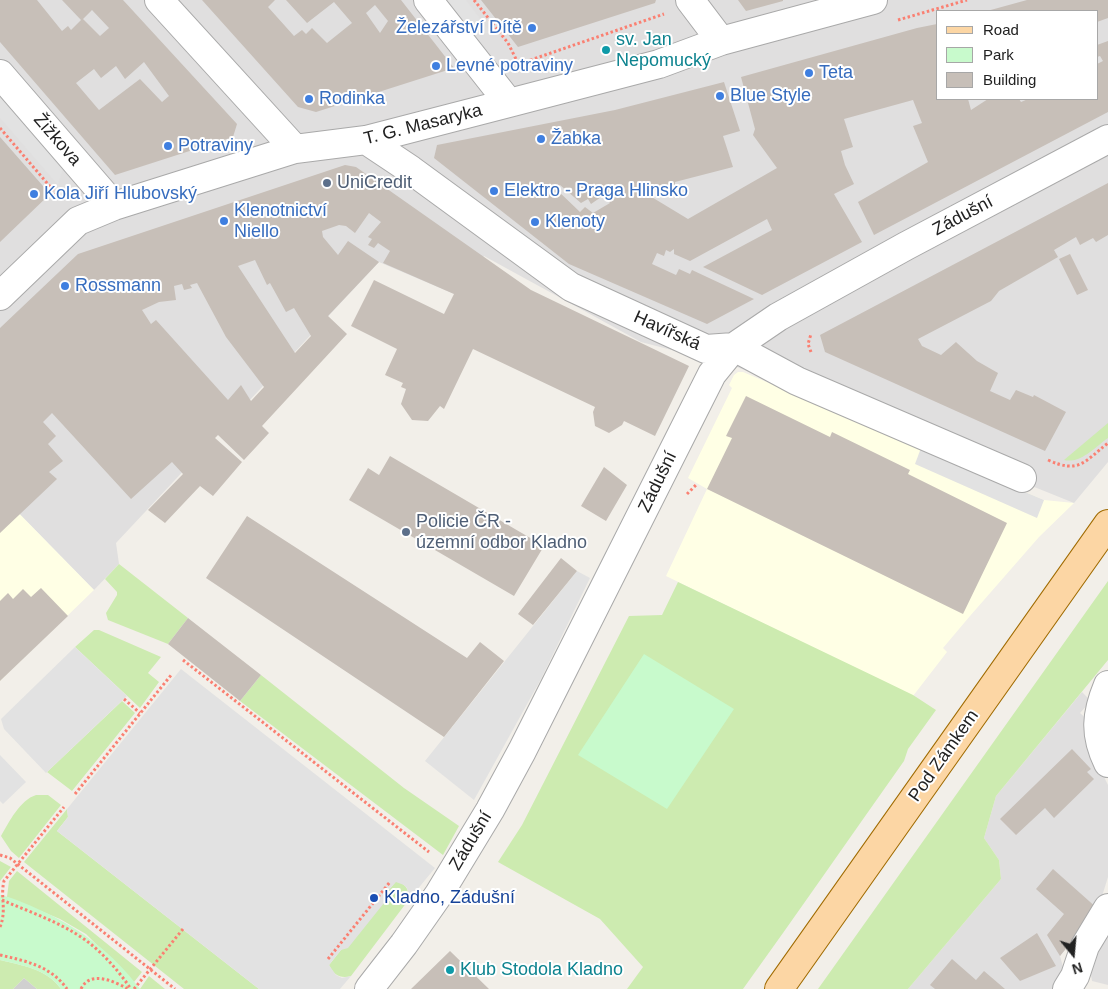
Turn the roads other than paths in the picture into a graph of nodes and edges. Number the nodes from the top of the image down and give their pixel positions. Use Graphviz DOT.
graph roads {
  1 [pos="158,0"];
  2 [pos="428,0"];
  3 [pos="690,0"];
  4 [pos="872,0"];
  5 [pos="720,41"];
  6 [pos="0,74"];
  7 [pos="509,103"];
  8 [pos="1108,139"];
  9 [pos="366,140"];
  10 [pos="295,149"];
  11 [pos="114,206"];
  12 [pos="0,296"];
  13 [pos="734,347"];
  14 [pos="1022,478"];
  15 [pos="1108,524"];
  16 [pos="1108,685"];
  17 [pos="1108,763"];
  18 [pos="1108,908"];
  19 [pos="369,989"];
  20 [pos="779,989"];
  21 [pos="1067,989"];
  1 -- 10 [label="street"];
  2 -- 7 [label="street"];
  3 -- 5 [label="street"];
  4 -- 5 [label="street, T. G. Masaryka"];
  5 -- 7 [label="street, T. G. Masaryka"];
  6 -- 11 [label="street, Žižkova"];
  7 -- 9 [label="street, T. G. Masaryka"];
  8 -- 13 [label="street, Zádušní"];
  9 -- 10 [label="street, T. G. Masaryka"];
  9 -- 13 [label="street, Havířská"];
  10 -- 11 [label="street, T. G. Masaryka"];
  11 -- 12 [label="street, T. G. Masaryka"];
  13 -- 14 [label="street"];
  13 -- 19 [label="street, Zádušní"];
  15 -- 20 [label="main road, Pod Zámkem"];
  16 -- 17 [label="street"];
  18 -- 21 [label="street"];
}
